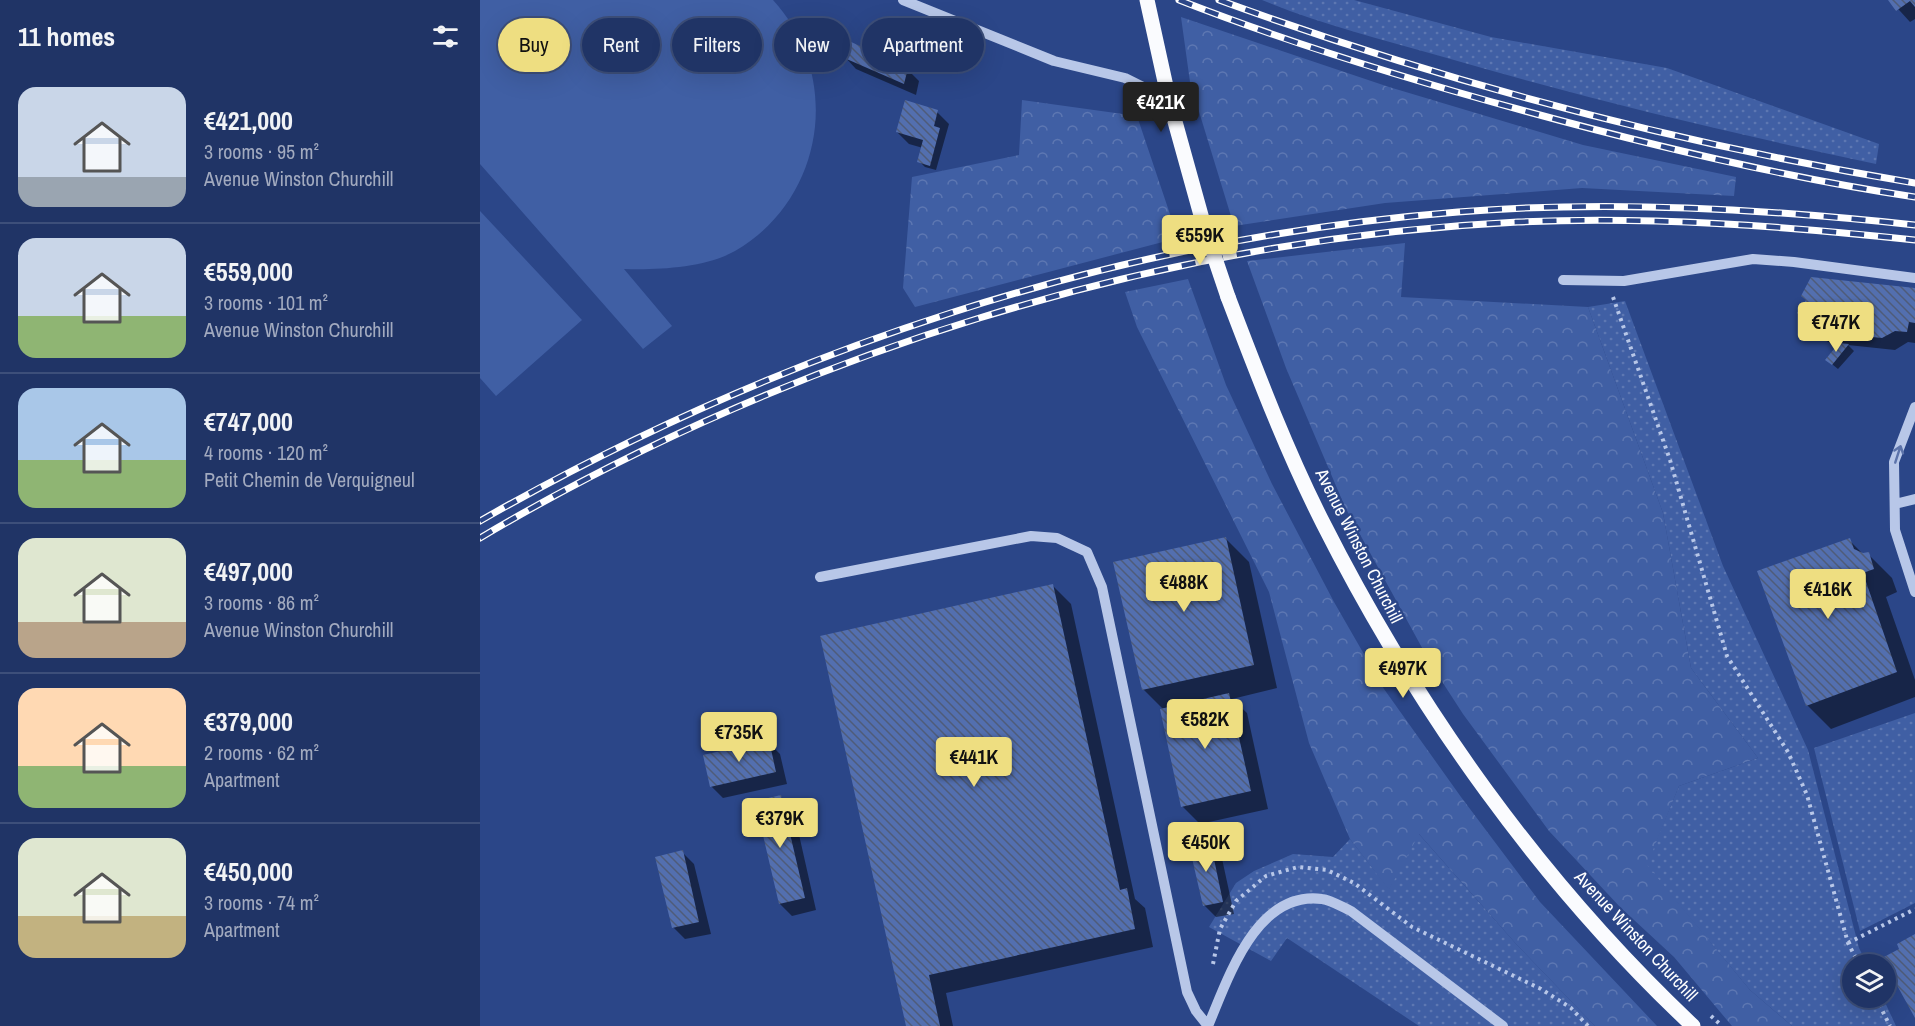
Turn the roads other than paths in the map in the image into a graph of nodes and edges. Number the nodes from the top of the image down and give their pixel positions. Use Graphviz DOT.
graph roads {
  1 [pos="903,0"];
  2 [pos="1147,0"];
  3 [pos="1169,100"];
  4 [pos="1915,278"];
  5 [pos="1563,280"];
  6 [pos="1915,407"];
  7 [pos="1915,499"];
  8 [pos="1895,504"];
  9 [pos="820,577"];
  10 [pos="1915,592"];
  11 [pos="1208,1026"];
  12 [pos="1503,1026"];
  13 [pos="1693,1026"];
  1 -- 3 [label="street"];
  2 -- 3 [label="main road, Avenue Winston Churchill"];
  3 -- 13 [label="main road, Avenue Winston Churchill, bridge"];
  4 -- 5 [label="street"];
  8 -- 6 [label="street, one-way"];
  7 -- 8 [label="street"];
  8 -- 10 [label="street"];
  9 -- 11 [label="street"];
  11 -- 12 [label="street"];
}
